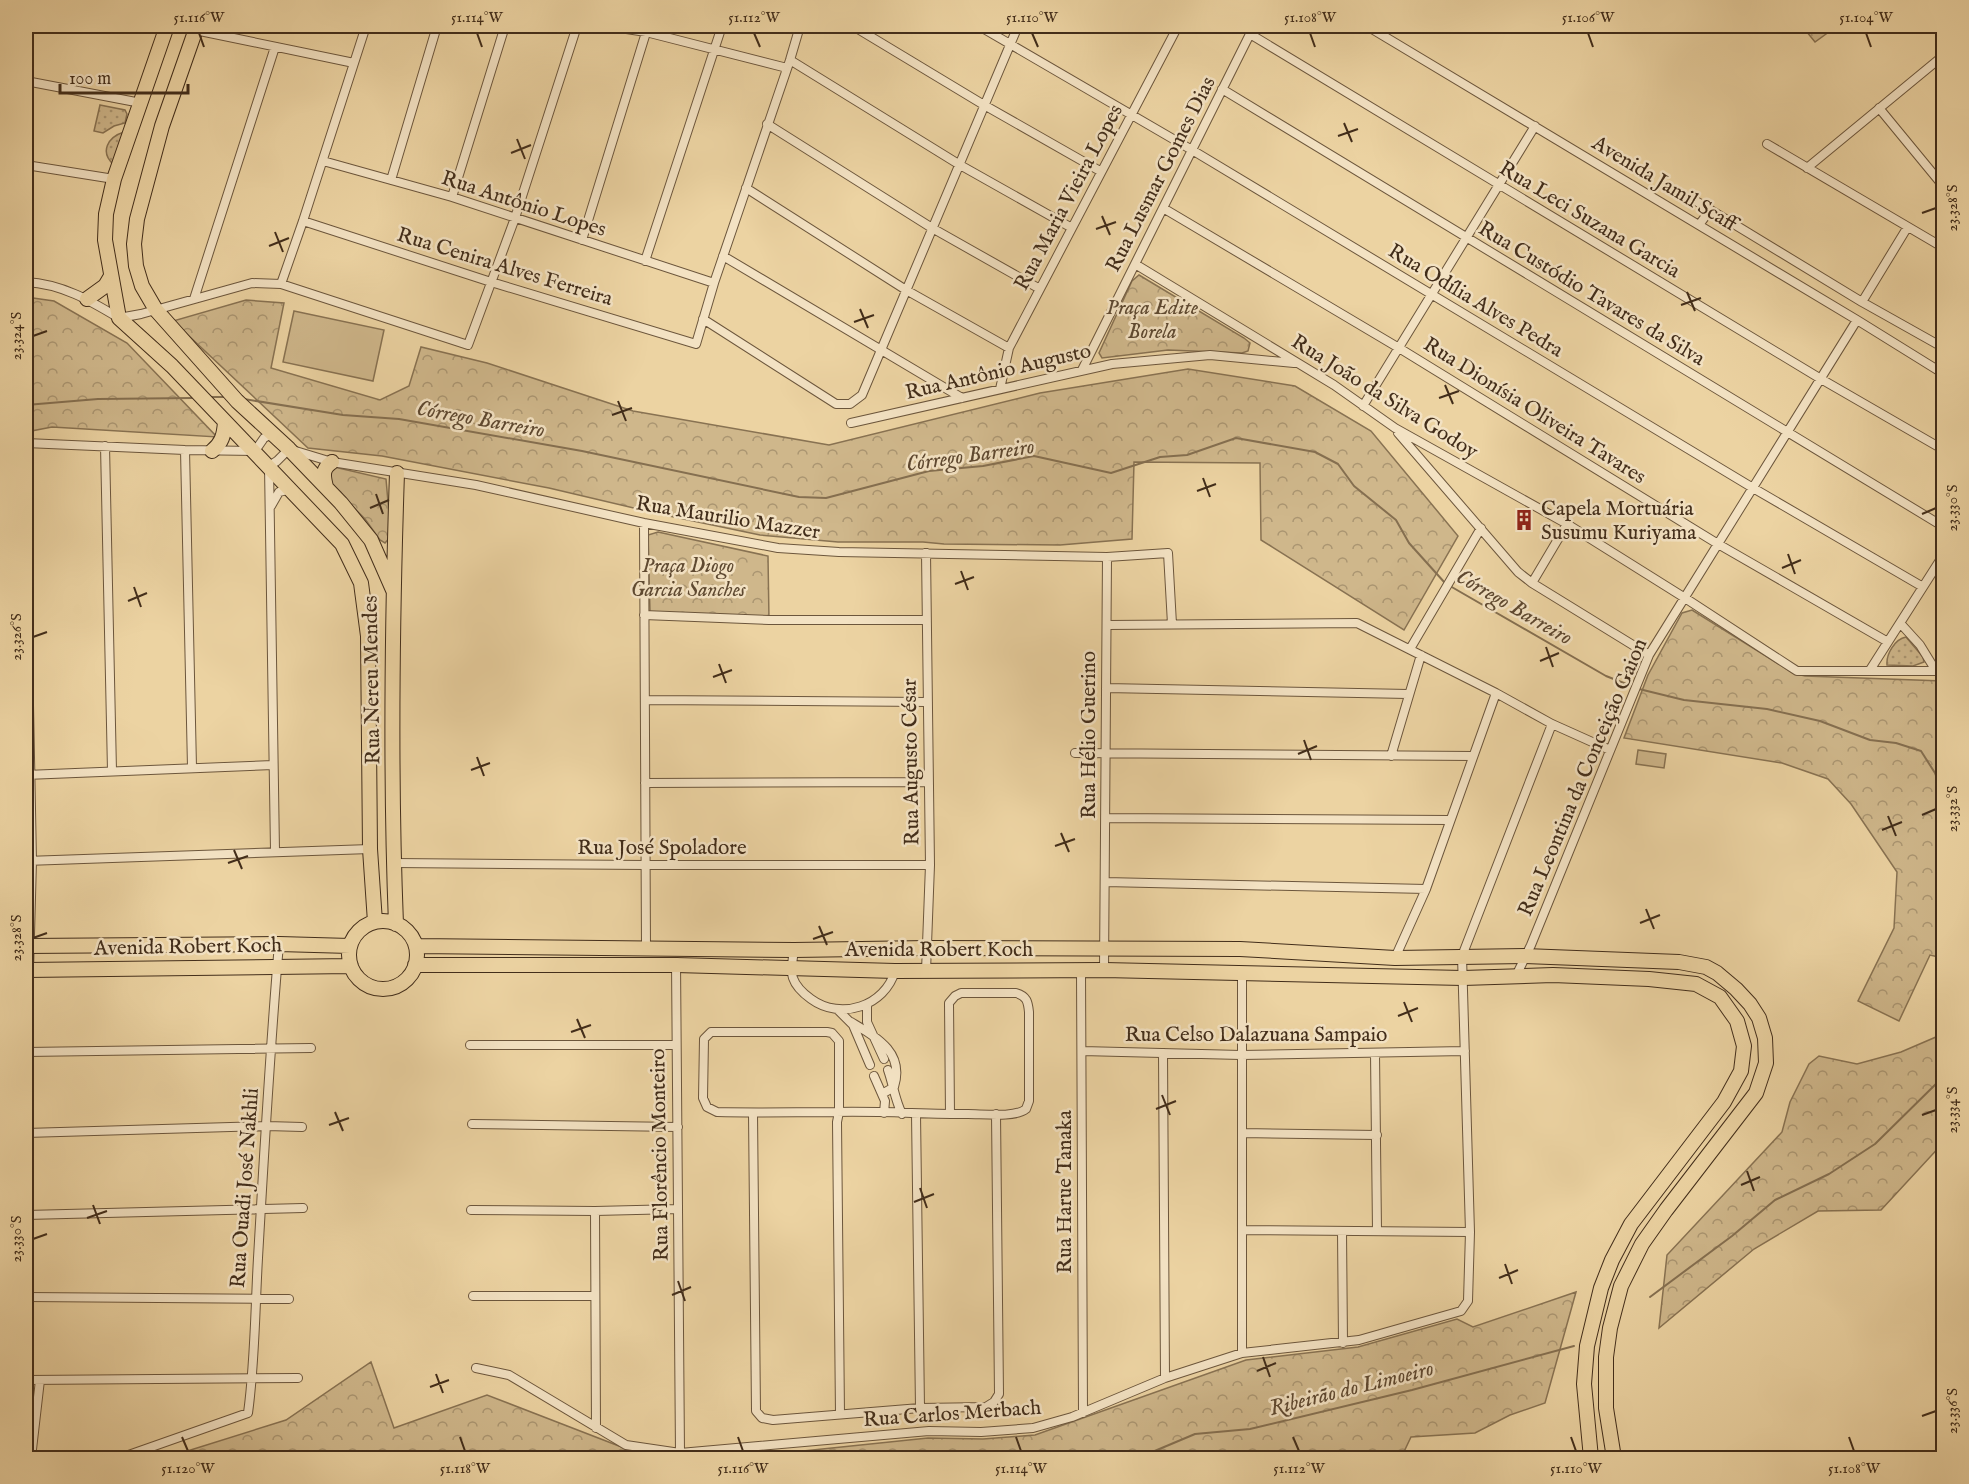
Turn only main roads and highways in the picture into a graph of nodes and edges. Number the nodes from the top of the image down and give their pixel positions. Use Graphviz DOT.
graph roads {
  1 [pos="166,27"];
  2 [pos="196,28"];
  3 [pos="111,276"];
  4 [pos="87,298"];
  5 [pos="225,422"];
  6 [pos="212,451"];
  7 [pos="332,462"];
  8 [pos="397,473"];
  9 [pos="326,487"];
  10 [pos="393,590"];
  11 [pos="370,797"];
  12 [pos="393,812"];
  13 [pos="375,922"];
  14 [pos="396,924"];
  15 [pos="28,946"];
  16 [pos="350,946"];
  17 [pos="416,946"];
  18 [pos="415,965"];
  19 [pos="351,966"];
  20 [pos="27,970"];
  21 [pos="1591,1458"];
  22 [pos="1614,1458"];
  1 -- 3 [label="main road"];
  2 -- 9 [label="main road, Rua Nereu Mendes"];
  3 -- 4 [label="main road"];
  3 -- 5 [label="main road, Rua Nereu Mendes"];
  5 -- 6 [label="main road"];
  5 -- 11 [label="main road, Rua Nereu Mendes"];
  7 -- 9 [label="main road"];
  8 -- 10 [label="main road"];
  9 -- 10 [label="main road, Rua Nereu Mendes"];
  10 -- 12 [label="main road, Rua Nereu Mendes"];
  11 -- 12 [label="main road"];
  11 -- 13 [label="main road, Rua Nereu Mendes"];
  12 -- 14 [label="main road, Rua Nereu Mendes"];
  13 -- 14 [label="main road"];
  13 -- 16 [label="main road"];
  14 -- 17 [label="main road"];
  15 -- 16 [label="main road, Avenida Robert Koch"];
  16 -- 19 [label="main road"];
  17 -- 18 [label="main road"];
  17 -- 22 [label="main road, Avenida Robert Koch"];
  18 -- 19 [label="main road"];
  18 -- 21 [label="main road, Avenida Robert Koch"];
  19 -- 20 [label="main road, Avenida Robert Koch"];
}
